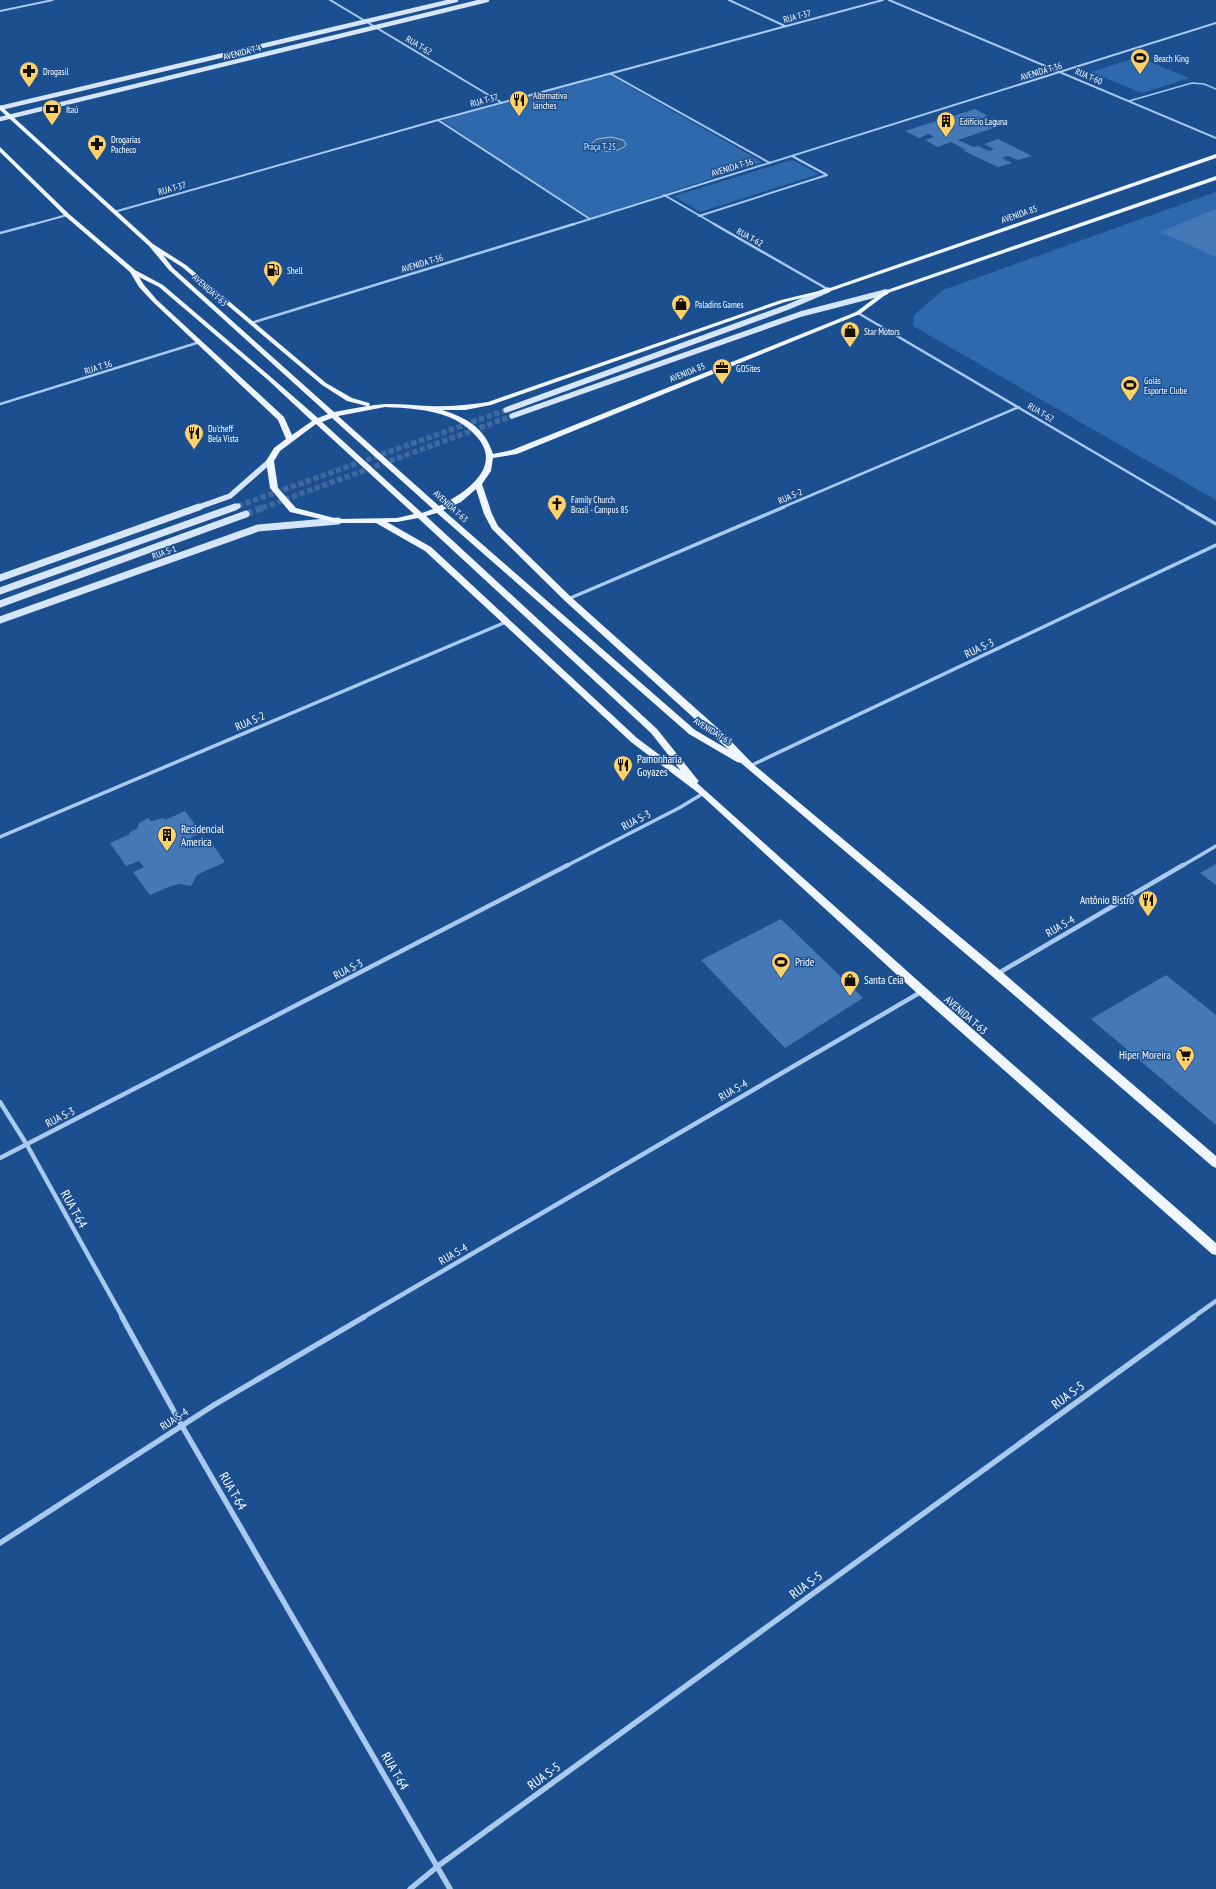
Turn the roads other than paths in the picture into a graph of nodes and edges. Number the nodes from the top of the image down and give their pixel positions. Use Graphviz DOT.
graph roads {
  1 [pos="53,0"];
  2 [pos="330,0"];
  3 [pos="456,0"];
  4 [pos="488,0"];
  5 [pos="729,0"];
  6 [pos="883,0"];
  7 [pos="889,0"];
  8 [pos="0,11"];
  9 [pos="366,22"];
  10 [pos="1216,23"];
  11 [pos="375,27"];
  12 [pos="786,27"];
  13 [pos="1060,72"];
  14 [pos="611,74"];
  15 [pos="1216,89"];
  16 [pos="1129,101"];
  17 [pos="502,103"];
  18 [pos="0,108"];
  19 [pos="10,116"];
  20 [pos="0,119"];
  21 [pos="438,120"];
  22 [pos="1216,138"];
  23 [pos="0,149"];
  24 [pos="792,156"];
  25 [pos="1216,156"];
  26 [pos="770,163"];
  27 [pos="1216,178"];
  28 [pos="664,196"];
  29 [pos="114,212"];
  30 [pos="67,215"];
  31 [pos="698,216"];
  32 [pos="590,219"];
  33 [pos="0,233"];
  34 [pos="151,245"];
  35 [pos="133,271"];
  36 [pos="829,290"];
  37 [pos="886,292"];
  38 [pos="858,313"];
  39 [pos="251,323"];
  40 [pos="200,342"];
  41 [pos="0,404"];
  42 [pos="385,405"];
  43 [pos="1019,407"];
  44 [pos="428,408"];
  45 [pos="506,410"];
  46 [pos="512,416"];
  47 [pos="290,439"];
  48 [pos="490,457"];
  49 [pos="270,461"];
  50 [pos="478,484"];
  51 [pos="238,506"];
  52 [pos="246,514"];
  53 [pos="338,521"];
  54 [pos="379,521"];
  55 [pos="1216,524"];
  56 [pos="1216,545"];
  57 [pos="0,578"];
  58 [pos="0,591"];
  59 [pos="568,599"];
  60 [pos="0,604"];
  61 [pos="0,620"];
  62 [pos="507,622"];
  63 [pos="750,766"];
  64 [pos="704,793"];
  65 [pos="0,837"];
  66 [pos="1216,846"];
  67 [pos="997,974"];
  68 [pos="922,991"];
  69 [pos="0,1102"];
  70 [pos="27,1145"];
  71 [pos="0,1158"];
  72 [pos="1216,1163"];
  73 [pos="1216,1250"];
  74 [pos="1216,1301"];
  75 [pos="182,1426"];
  76 [pos="0,1543"];
  77 [pos="438,1866"];
  78 [pos="410,1889"];
  79 [pos="450,1889"];
  1 -- 8 [label="street"];
  2 -- 9 [label="street, RUA T-62"];
  3 -- 9 [label="main road, AVENIDA T-4"];
  4 -- 11 [label="main road, AVENIDA T-4"];
  5 -- 12 [label="street"];
  6 -- 12 [label="street, RUA T-37"];
  7 -- 13 [label="street, RUA T-60"];
  9 -- 11 [label="street, RUA T-62"];
  9 -- 18 [label="main road, AVENIDA T-4"];
  10 -- 13 [label="street, AVENIDA T-36"];
  11 -- 17 [label="street, RUA T-62"];
  11 -- 19 [label="main road, AVENIDA T-4"];
  12 -- 14 [label="street, RUA T-37"];
  13 -- 16 [label="street, RUA T-60"];
  13 -- 24 [label="street, AVENIDA T-36"];
  14 -- 17 [label="street, RUA T-37"];
  14 -- 26 [label="street"];
  15 -- 16 [label="lane"];
  16 -- 22 [label="street, RUA T-60"];
  17 -- 21 [label="street, RUA T-37"];
  18 -- 19 [label="main road, AVENIDA T-63"];
  19 -- 20 [label="main road, AVENIDA T-4"];
  19 -- 29 [label="main road, AVENIDA T-63"];
  21 -- 29 [label="street, RUA T-37"];
  21 -- 32 [label="street"];
  23 -- 30 [label="main road, AVENIDA T-63"];
  24 -- 26 [label="street, AVENIDA T-36"];
  24 -- 31 [label="street"];
  25 -- 36 [label="main road, AVENIDA 85"];
  26 -- 28 [label="street, AVENIDA T-36"];
  27 -- 37 [label="main road, AVENIDA 85"];
  28 -- 31 [label="street, RUA T-62"];
  28 -- 32 [label="street, AVENIDA T-36"];
  29 -- 34 [label="main road, AVENIDA T-63"];
  30 -- 33 [label="street"];
  30 -- 35 [label="main road, AVENIDA T-63"];
  31 -- 36 [label="street, RUA T-62"];
  32 -- 39 [label="street, AVENIDA T-36"];
  34 -- 39 [label="main road, AVENIDA T-63"];
  34 -- 63 [label="main road, AVENIDA T-63"];
  35 -- 40 [label="main road, AVENIDA T-63"];
  35 -- 64 [label="main road, AVENIDA T-63"];
  36 -- 44 [label="main road, AVENIDA 85"];
  36 -- 45 [label="main road, AVENIDA 85"];
  37 -- 38 [label="main road, AVENIDA 85"];
  37 -- 46 [label="main road, AVENIDA 85"];
  38 -- 43 [label="street, RUA T-62"];
  38 -- 48 [label="main road, AVENIDA 85"];
  39 -- 42 [label="main road, AVENIDA T-63"];
  40 -- 41 [label="street, RUA T 36"];
  40 -- 47 [label="main road, AVENIDA T-63"];
  42 -- 44 [label="main road"];
  42 -- 47 [label="main road"];
  43 -- 55 [label="street, RUA T-62"];
  43 -- 59 [label="street, RUA S-2"];
  44 -- 48 [label="main road"];
  47 -- 49 [label="main road"];
  48 -- 50 [label="main road"];
  49 -- 53 [label="main road"];
  49 -- 57 [label="main road"];
  50 -- 54 [label="main road"];
  50 -- 59 [label="main road, AVENIDA T-63"];
  51 -- 58 [label="main road, RUA S-1"];
  52 -- 60 [label="main road, RUA S-1"];
  53 -- 54 [label="main road"];
  53 -- 61 [label="main road, RUA S-1"];
  54 -- 62 [label="main road, AVENIDA T-63"];
  56 -- 63 [label="street, RUA S-3"];
  59 -- 63 [label="main road, AVENIDA T-63"];
  62 -- 64 [label="main road, AVENIDA T-63"];
  62 -- 65 [label="street, RUA S-2"];
  63 -- 67 [label="main road, AVENIDA T-63"];
  64 -- 68 [label="main road, AVENIDA T-63"];
  64 -- 70 [label="street, RUA S-3"];
  66 -- 67 [label="street, RUA S-4"];
  67 -- 72 [label="main road, AVENIDA T-63"];
  68 -- 73 [label="main road, AVENIDA T-63"];
  68 -- 75 [label="street, RUA S-4"];
  69 -- 70 [label="street, RUA T-64"];
  70 -- 71 [label="street, RUA S-3"];
  70 -- 75 [label="street, RUA T-64"];
  74 -- 77 [label="street, RUA S-5"];
  75 -- 76 [label="street, RUA S-4"];
  75 -- 77 [label="street, RUA T-64"];
  77 -- 78 [label="street, RUA S-5"];
  77 -- 79 [label="street, RUA T-64"];
}
